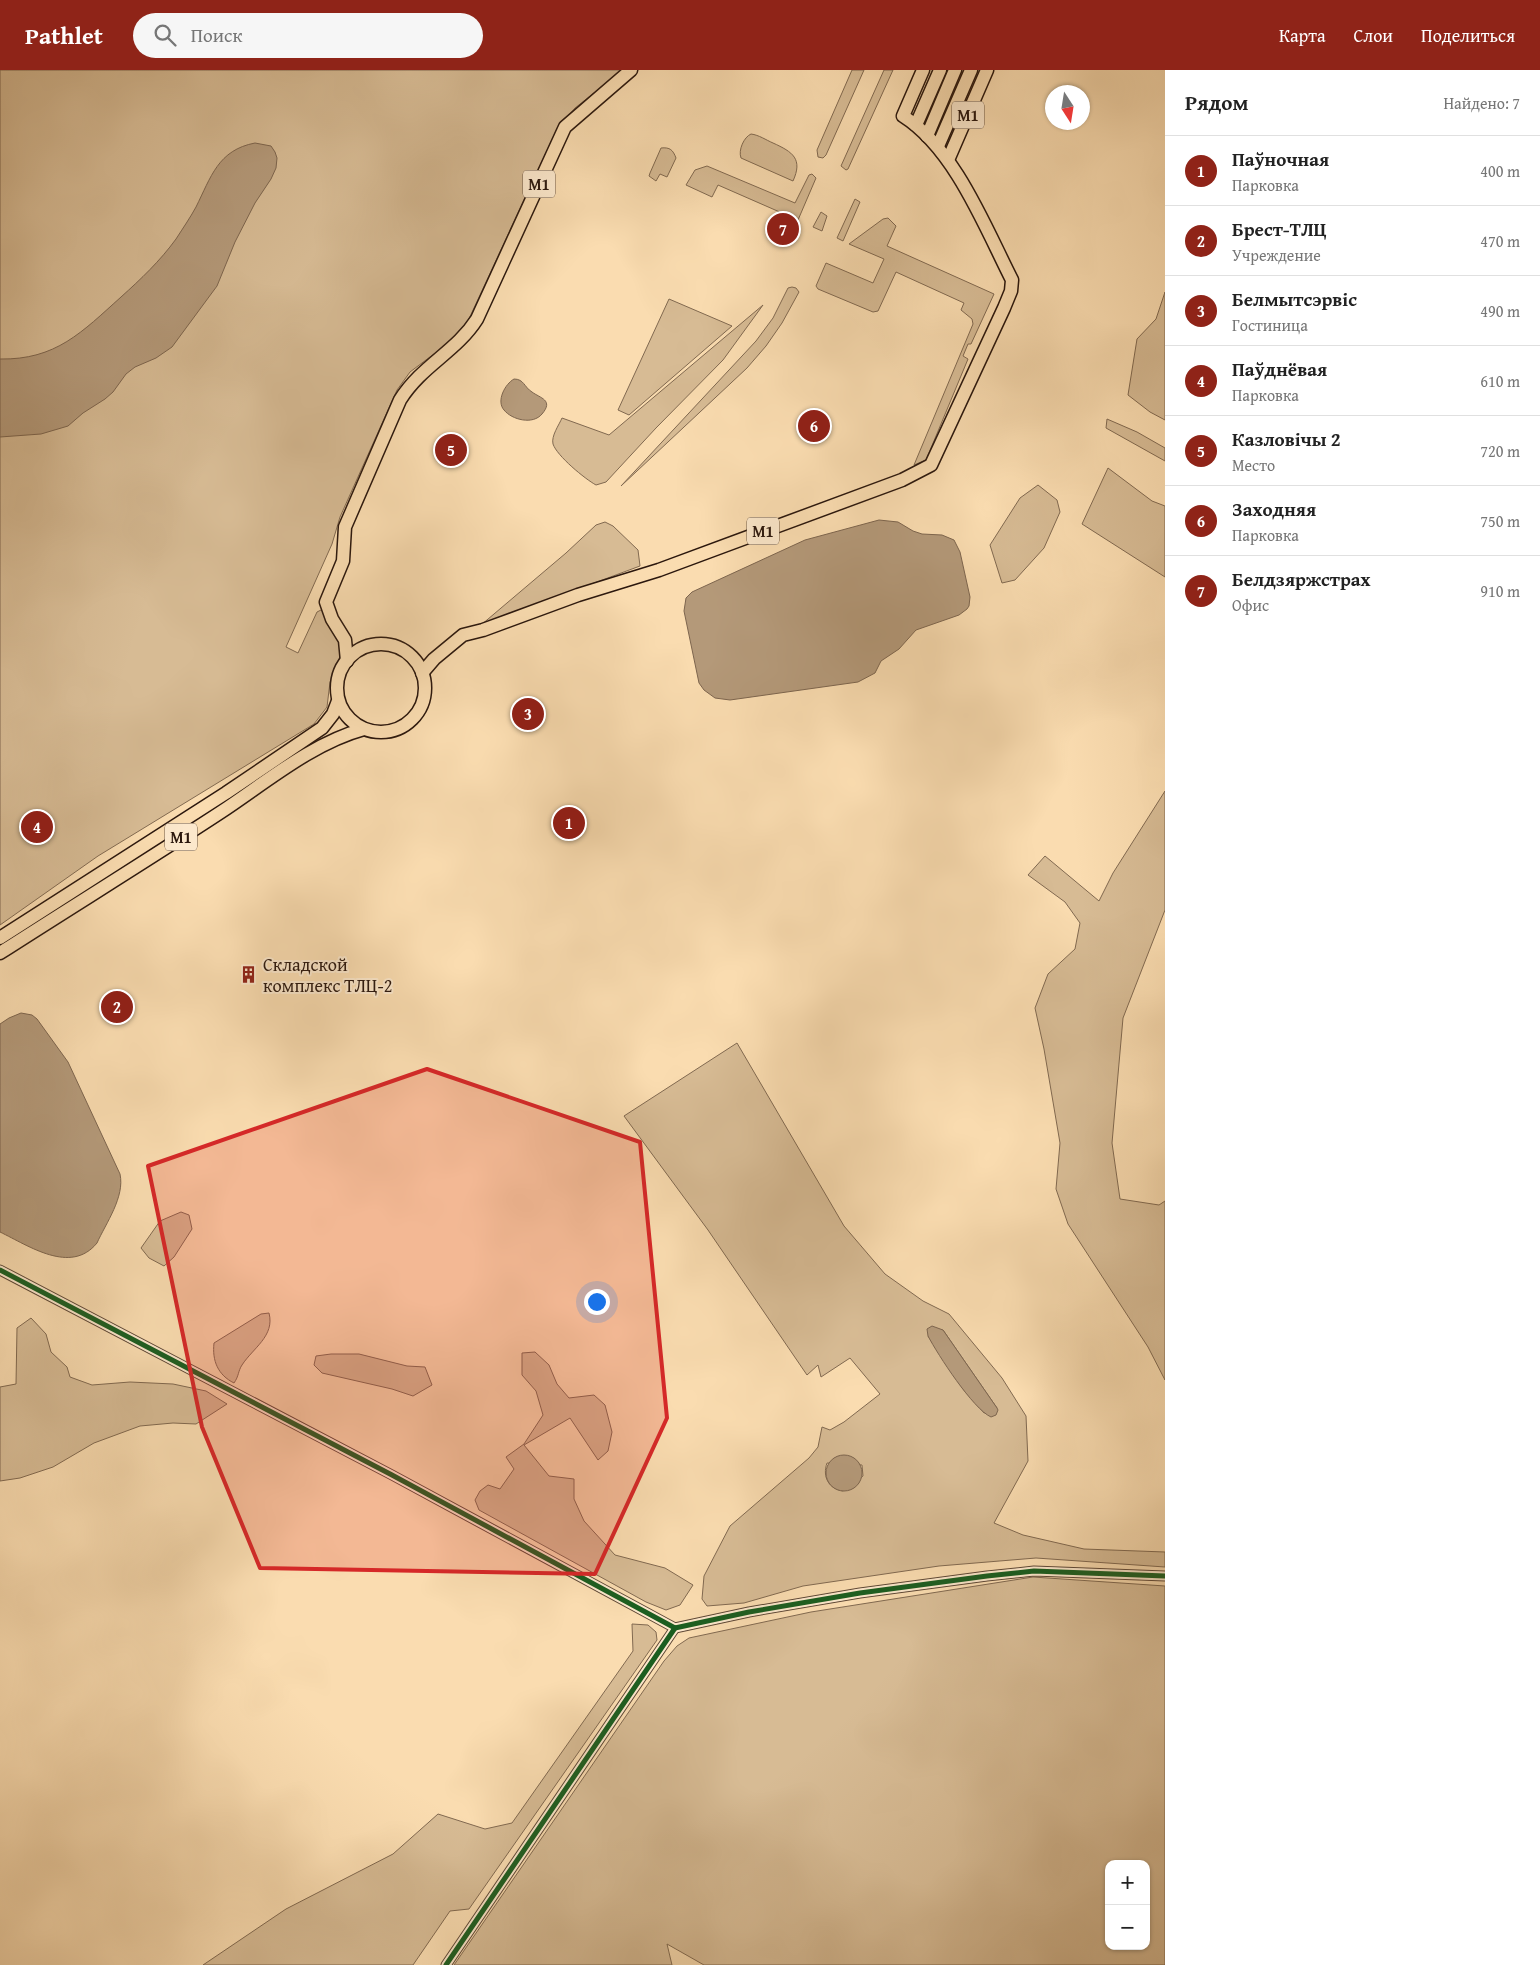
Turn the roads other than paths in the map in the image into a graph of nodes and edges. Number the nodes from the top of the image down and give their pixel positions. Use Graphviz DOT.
graph roads {
  1 [pos="631,70"];
  2 [pos="923,70"];
  3 [pos="932,70"];
  4 [pos="940,70"];
  5 [pos="947,70"];
  6 [pos="955,70"];
  7 [pos="963,70"];
  8 [pos="971,70"];
  9 [pos="979,70"];
  10 [pos="987,70"];
  11 [pos="930,139"];
  12 [pos="347,661"];
  13 [pos="422,672"];
  14 [pos="338,701"];
  15 [pos="364,729"];
  16 [pos="0,938"];
  17 [pos="0,953"];
  18 [pos="0,1270"];
  19 [pos="1165,1576"];
  20 [pos="676,1628"];
  21 [pos="446,1965"];
  1 -- 12 [label="highway, М1"];
  2 -- 11 [label="highway, М1"];
  3 -- 11 [label="highway"];
  4 -- 11 [label="highway, М1"];
  5 -- 11 [label="highway, М1"];
  6 -- 11 [label="highway, М1"];
  7 -- 11 [label="highway, М1"];
  8 -- 11 [label="highway, М1"];
  9 -- 11 [label="highway, М1"];
  10 -- 11 [label="highway, М1"];
  11 -- 13 [label="highway, М1"];
  12 -- 13 [label="highway, М1"];
  12 -- 14 [label="highway, М1"];
  13 -- 15 [label="highway, М1"];
  14 -- 15 [label="highway"];
  14 -- 16 [label="highway, М1"];
  15 -- 17 [label="highway, М1"];
  18 -- 20 [label="street"];
  19 -- 20 [label="street"];
  20 -- 21 [label="street"];
}
